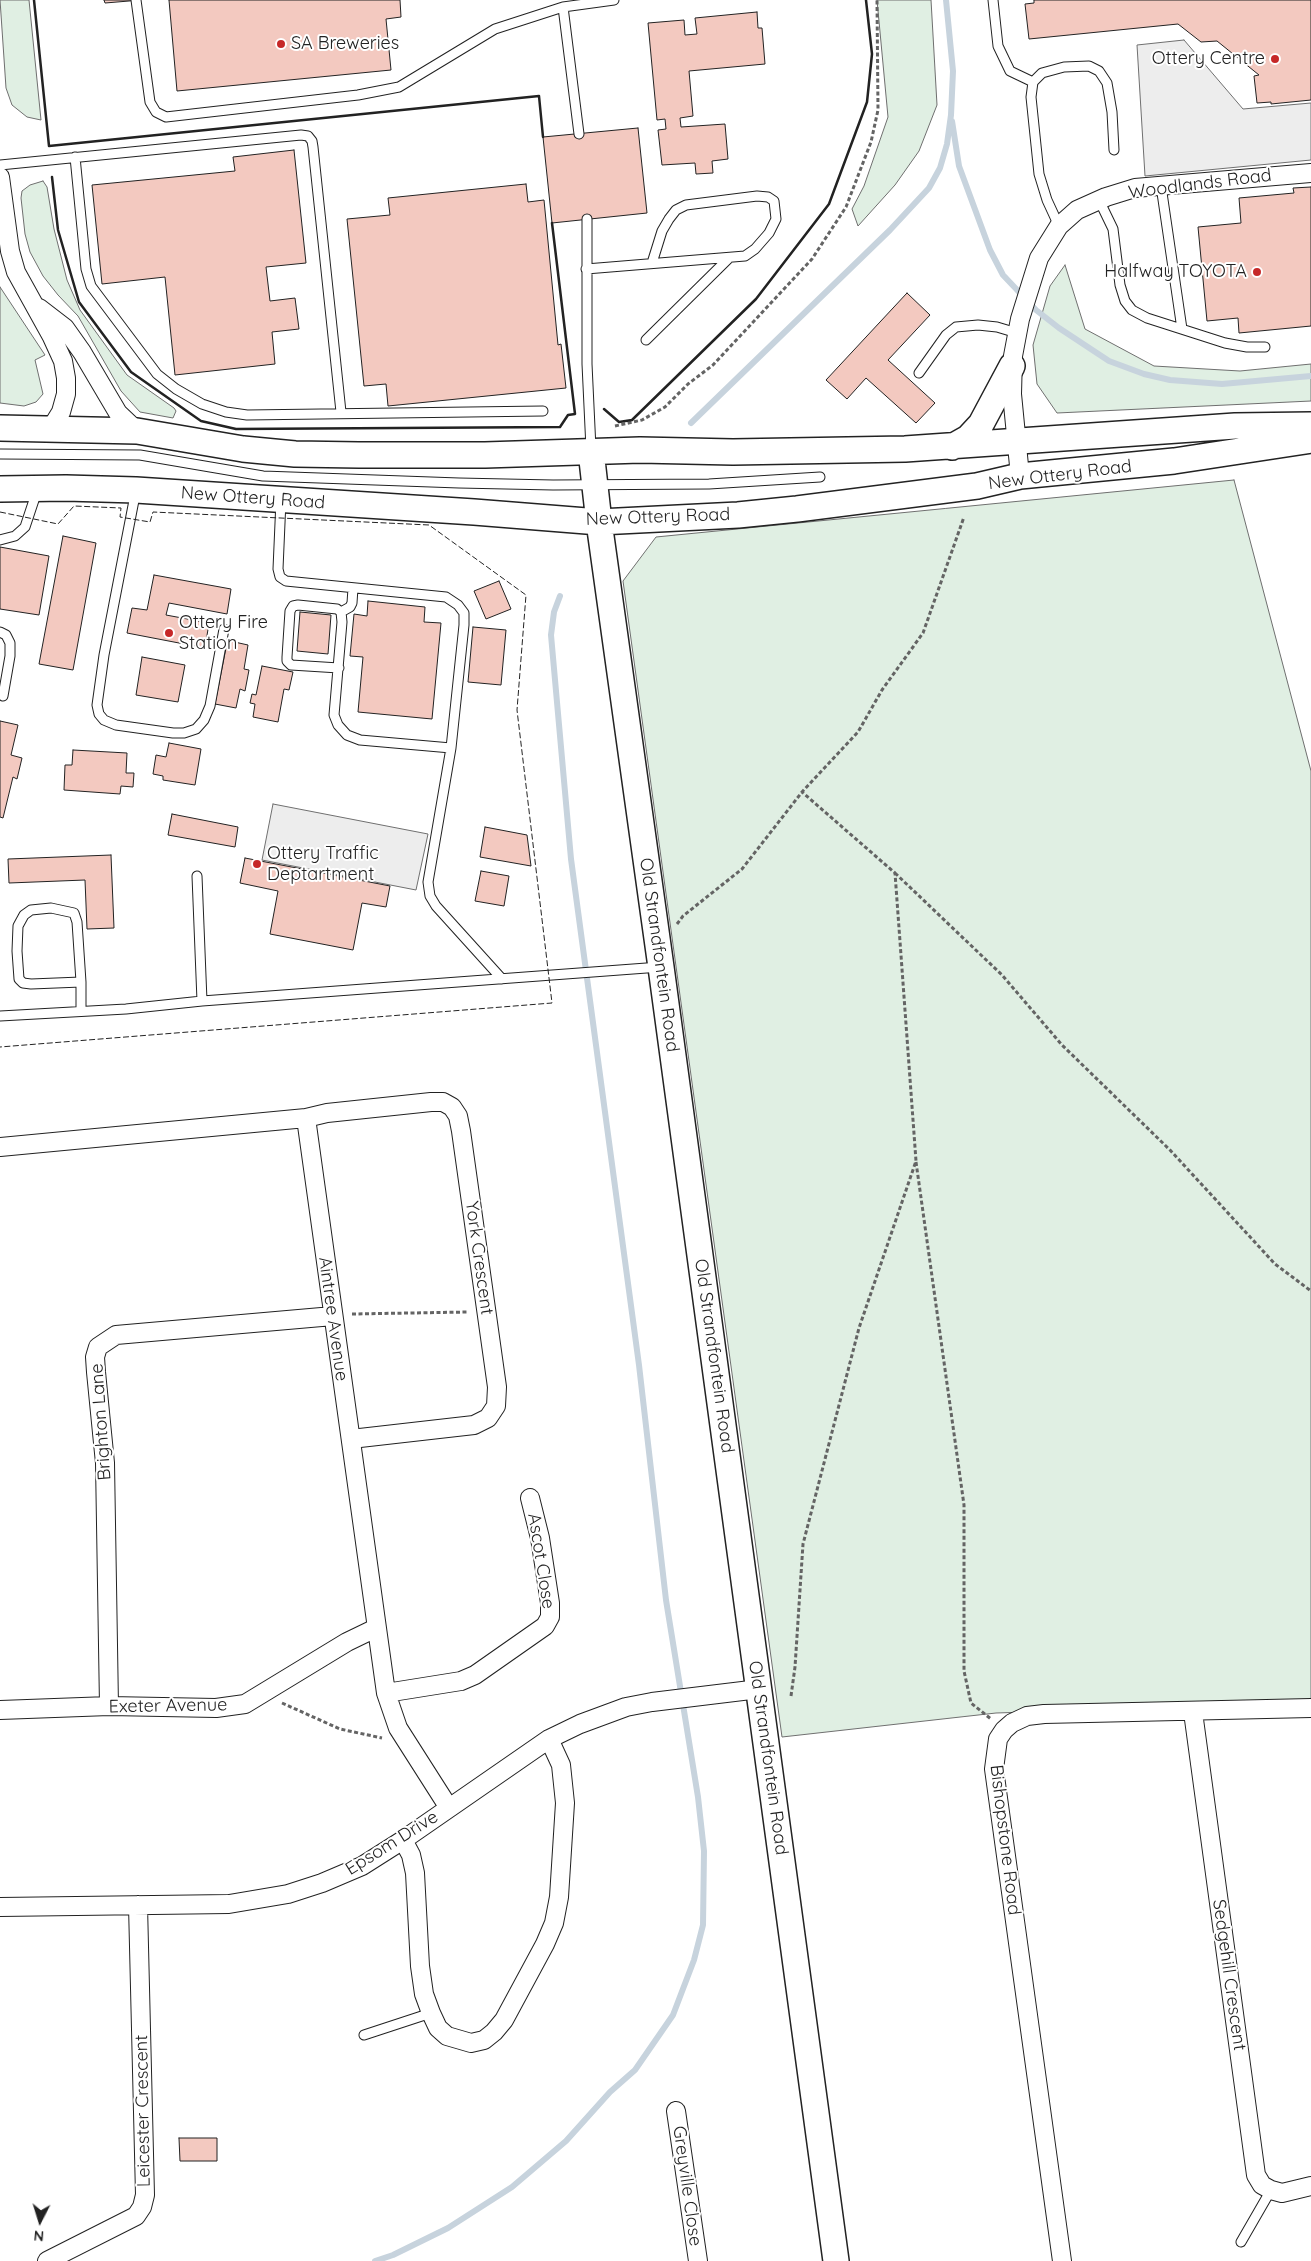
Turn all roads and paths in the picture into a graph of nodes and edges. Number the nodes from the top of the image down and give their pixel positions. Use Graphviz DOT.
graph roads {
  1 [pos="136,0"];
  2 [pos="614,0"];
  3 [pos="877,0"];
  4 [pos="993,0"];
  5 [pos="563,7"];
  6 [pos="1033,82"];
  7 [pos="579,134"];
  8 [pos="1114,150"];
  9 [pos="75,157"];
  10 [pos="0,165"];
  11 [pos="1311,173"];
  12 [pos="0,177"];
  13 [pos="1161,186"];
  14 [pos="1099,200"];
  15 [pos="587,219"];
  16 [pos="1059,226"];
  17 [pos="729,258"];
  18 [pos="652,262"];
  19 [pos="586,269"];
  20 [pos="35,305"];
  21 [pos="1019,326"];
  22 [pos="1182,329"];
  23 [pos="646,340"];
  24 [pos="1265,347"];
  25 [pos="1012,366"];
  26 [pos="919,373"];
  27 [pos="341,412"];
  28 [pos="543,412"];
  29 [pos="1311,425"];
  30 [pos="615,426"];
  31 [pos="0,428"];
  32 [pos="50,430"];
  33 [pos="137,431"];
  34 [pos="1311,440"];
  35 [pos="1017,442"];
  36 [pos="952,446"];
  37 [pos="591,451"];
  38 [pos="0,454"];
  39 [pos="1020,476"];
  40 [pos="820,477"];
  41 [pos="595,485"];
  42 [pos="0,489"];
  43 [pos="38,489"];
  44 [pos="136,490"];
  45 [pos="281,500"];
  46 [pos="964,517"];
  47 [pos="599,522"];
  48 [pos="0,540"];
  49 [pos="353,588"];
  50 [pos="341,612"];
  51 [pos="224,629"];
  52 [pos="0,632"];
  53 [pos="339,668"];
  54 [pos="4,696"];
  55 [pos="451,748"];
  56 [pos="802,792"];
  57 [pos="894,873"];
  58 [pos="197,876"];
  59 [pos="675,926"];
  60 [pos="661,967"];
  61 [pos="502,979"];
  62 [pos="81,982"];
  63 [pos="202,1001"];
  64 [pos="81,1011"];
  65 [pos="0,1016"];
  66 [pos="306,1118"];
  67 [pos="0,1147"];
  68 [pos="916,1161"];
  69 [pos="1311,1291"];
  70 [pos="486,1312"];
  71 [pos="332,1316"];
  72 [pos="351,1439"];
  73 [pos="530,1498"];
  74 [pos="376,1628"];
  75 [pos="758,1689"];
  76 [pos="386,1693"];
  77 [pos="261,1695"];
  78 [pos="791,1696"];
  79 [pos="109,1706"];
  80 [pos="1311,1708"];
  81 [pos="0,1710"];
  82 [pos="1193,1712"];
  83 [pos="1004,1730"];
  84 [pos="549,1739"];
  85 [pos="406,1741"];
  86 [pos="449,1808"];
  87 [pos="403,1840"];
  88 [pos="138,1906"];
  89 [pos="0,1907"];
  90 [pos="431,2013"];
  91 [pos="364,2035"];
  92 [pos="676,2111"];
  93 [pos="1311,2186"];
  94 [pos="1271,2190"];
  95 [pos="1241,2242"];
  96 [pos="48,2261"];
  97 [pos="698,2261"];
  98 [pos="836,2261"];
  99 [pos="1062,2261"];
  1 -- 5 [label="lane"];
  2 -- 5 [label="lane"];
  3 -- 30 [label="path"];
  4 -- 6 [label="lane"];
  5 -- 7 [label="lane"];
  6 -- 8 [label="lane"];
  6 -- 16 [label="lane"];
  9 -- 10 [label="lane"];
  9 -- 27 [label="lane"];
  9 -- 27 [label="lane"];
  11 -- 13 [label="street, Woodlands Road"];
  12 -- 20 [label="street"];
  13 -- 14 [label="street, Woodlands Road"];
  13 -- 22 [label="lane"];
  14 -- 16 [label="street, Woodlands Road"];
  14 -- 22 [label="lane"];
  15 -- 19 [label="lane"];
  16 -- 21 [label="street, Woodlands Road"];
  17 -- 18 [label="lane"];
  17 -- 18 [label="lane"];
  17 -- 23 [label="lane"];
  18 -- 19 [label="lane"];
  19 -- 37 [label="lane"];
  20 -- 32 [label="street"];
  20 -- 33 [label="street"];
  21 -- 25 [label="street, Woodlands Road"];
  21 -- 26 [label="lane"];
  22 -- 24 [label="lane"];
  25 -- 35 [label="street, Woodlands Road"];
  25 -- 36 [label="main road"];
  27 -- 28 [label="lane"];
  29 -- 35 [label="main road, New Ottery Road"];
  31 -- 32 [label="main road, New Ottery Road"];
  32 -- 33 [label="main road, New Ottery Road"];
  33 -- 37 [label="main road, New Ottery Road"];
  34 -- 39 [label="main road, New Ottery Road"];
  35 -- 36 [label="main road, New Ottery Road"];
  35 -- 39 [label="street, Woodlands Road"];
  36 -- 37 [label="main road, New Ottery Road"];
  37 -- 41 [label="main road, Old Strandfontein Road"];
  38 -- 41 [label="lane"];
  39 -- 47 [label="main road, New Ottery Road"];
  40 -- 41 [label="lane"];
  41 -- 47 [label="main road, Old Strandfontein Road"];
  42 -- 43 [label="main road, New Ottery Road"];
  43 -- 44 [label="main road, New Ottery Road"];
  43 -- 48 [label="lane"];
  44 -- 45 [label="main road, New Ottery Road"];
  44 -- 51 [label="lane"];
  45 -- 47 [label="main road, New Ottery Road"];
  45 -- 49 [label="lane"];
  46 -- 56 [label="path"];
  47 -- 60 [label="main road, Old Strandfontein Road"];
  49 -- 50 [label="lane"];
  49 -- 55 [label="lane"];
  50 -- 53 [label="lane"];
  50 -- 53 [label="lane"];
  52 -- 54 [label="lane"];
  53 -- 55 [label="lane"];
  55 -- 61 [label="lane"];
  56 -- 57 [label="path"];
  56 -- 59 [label="path"];
  57 -- 68 [label="path"];
  57 -- 69 [label="path"];
  58 -- 63 [label="lane"];
  60 -- 61 [label="lane"];
  60 -- 75 [label="main road, Old Strandfontein Road"];
  61 -- 63 [label="lane"];
  62 -- 62 [label="lane"];
  62 -- 64 [label="lane"];
  63 -- 64 [label="lane"];
  64 -- 65 [label="lane"];
  66 -- 67 [label="street"];
  66 -- 70 [label="street, York Crescent"];
  66 -- 71 [label="street, Aintree Avenue"];
  68 -- 78 [label="path"];
  68 -- 83 [label="path"];
  70 -- 71 [label="path"];
  70 -- 72 [label="street, York Crescent"];
  71 -- 72 [label="street, Aintree Avenue"];
  71 -- 79 [label="street, Brighton Lane"];
  72 -- 74 [label="street, Aintree Avenue"];
  73 -- 76 [label="street, Ascot Close"];
  74 -- 76 [label="street, Aintree Avenue"];
  74 -- 77 [label="street, Exeter Avenue"];
  75 -- 84 [label="street, Epsom Drive"];
  75 -- 98 [label="main road, Old Strandfontein Road"];
  76 -- 85 [label="street, Aintree Avenue"];
  77 -- 79 [label="street, Exeter Avenue"];
  77 -- 85 [label="path"];
  79 -- 81 [label="street, Exeter Avenue"];
  80 -- 82 [label="street"];
  82 -- 83 [label="street"];
  82 -- 94 [label="street, Sedgehill Crescent"];
  83 -- 99 [label="street, Bishopstone Road"];
  84 -- 86 [label="street, Epsom Drive"];
  84 -- 90 [label="street"];
  85 -- 86 [label="street, Aintree Avenue"];
  86 -- 87 [label="street, Epsom Drive"];
  87 -- 88 [label="street, Epsom Drive"];
  87 -- 90 [label="street"];
  88 -- 89 [label="street, Epsom Drive"];
  88 -- 96 [label="street, Leicester Crescent"];
  90 -- 91 [label="lane"];
  92 -- 97 [label="street, Greyville Close"];
  93 -- 94 [label="street"];
  94 -- 95 [label="lane"];
}
